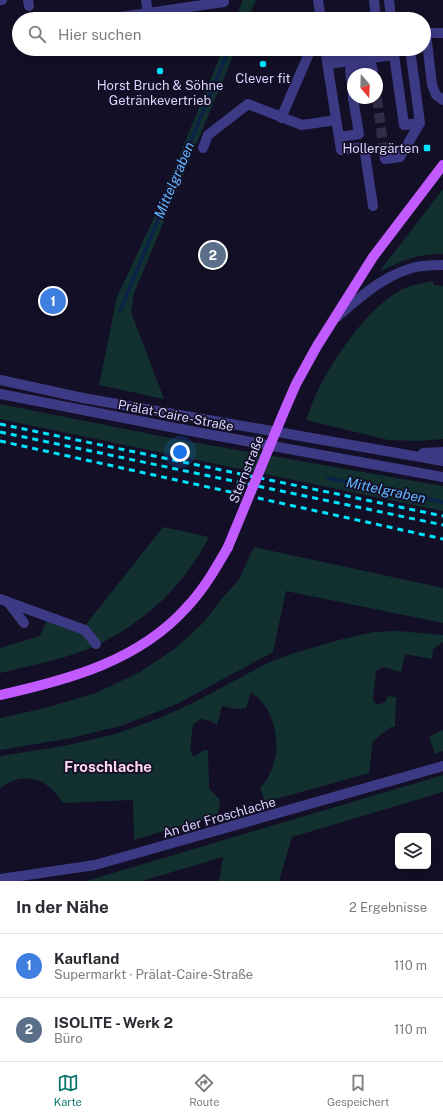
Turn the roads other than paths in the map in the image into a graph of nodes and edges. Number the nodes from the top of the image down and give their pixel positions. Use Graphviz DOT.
graph roads {
  1 [pos="146,0"];
  2 [pos="318,0"];
  3 [pos="374,0"];
  4 [pos="389,0"];
  5 [pos="224,2"];
  6 [pos="148,12"];
  7 [pos="155,12"];
  8 [pos="320,12"];
  9 [pos="375,12"];
  10 [pos="390,12"];
  11 [pos="431,33"];
  12 [pos="443,33"];
  13 [pos="308,56"];
  14 [pos="326,56"];
  15 [pos="395,56"];
  16 [pos="411,56"];
  17 [pos="428,56"];
  18 [pos="443,100"];
  19 [pos="355,104"];
  20 [pos="281,118"];
  21 [pos="336,120"];
  22 [pos="420,123"];
  23 [pos="339,137"];
  24 [pos="202,148"];
  25 [pos="384,152"];
  26 [pos="443,165"];
  27 [pos="373,206"];
  28 [pos="443,265"];
  29 [pos="334,320"];
  30 [pos="0,380"];
  31 [pos="0,394"];
  32 [pos="83,398"];
  33 [pos="80,410"];
  34 [pos="199,418"];
  35 [pos="196,432"];
  36 [pos="443,452"];
  37 [pos="404,454"];
  38 [pos="443,461"];
  39 [pos="443,477"];
  40 [pos="4,600"];
  41 [pos="24,623"];
  42 [pos="96,644"];
  43 [pos="0,695"];
  44 [pos="443,766"];
  45 [pos="0,879"];
  1 -- 6 [label="street"];
  2 -- 8 [label="street"];
  3 -- 9 [label="street"];
  4 -- 10 [label="street"];
  5 -- 7 [label="street"];
  11 -- 12 [label="street"];
  13 -- 20 [label="street"];
  14 -- 21 [label="street"];
  15 -- 22 [label="street"];
  16 -- 22 [label="street"];
  17 -- 18 [label="street"];
  19 -- 23 [label="street"];
  20 -- 21 [label="street"];
  20 -- 24 [label="street"];
  21 -- 23 [label="street"];
  22 -- 25 [label="street"];
  23 -- 27 [label="street"];
  26 -- 29 [label="main road, Sternstraße"];
  28 -- 29 [label="street"];
  29 -- 43 [label="main road, Sternstraße, bridge"];
  30 -- 32 [label="street, Prälat-Caire-Straße"];
  31 -- 33 [label="street, Prälat-Caire-Straße"];
  32 -- 33 [label="street"];
  32 -- 34 [label="street, Prälat-Caire-Straße"];
  33 -- 35 [label="street, Prälat-Caire-Straße"];
  34 -- 35 [label="street"];
  34 -- 37 [label="street, Prälat-Caire-Straße"];
  35 -- 39 [label="street, Prälat-Caire-Straße"];
  36 -- 37 [label="street"];
  37 -- 38 [label="street, Prälat-Caire-Straße"];
  40 -- 41 [label="street"];
  40 -- 42 [label="street"];
  44 -- 45 [label="street, An der Froschlache"];
}
